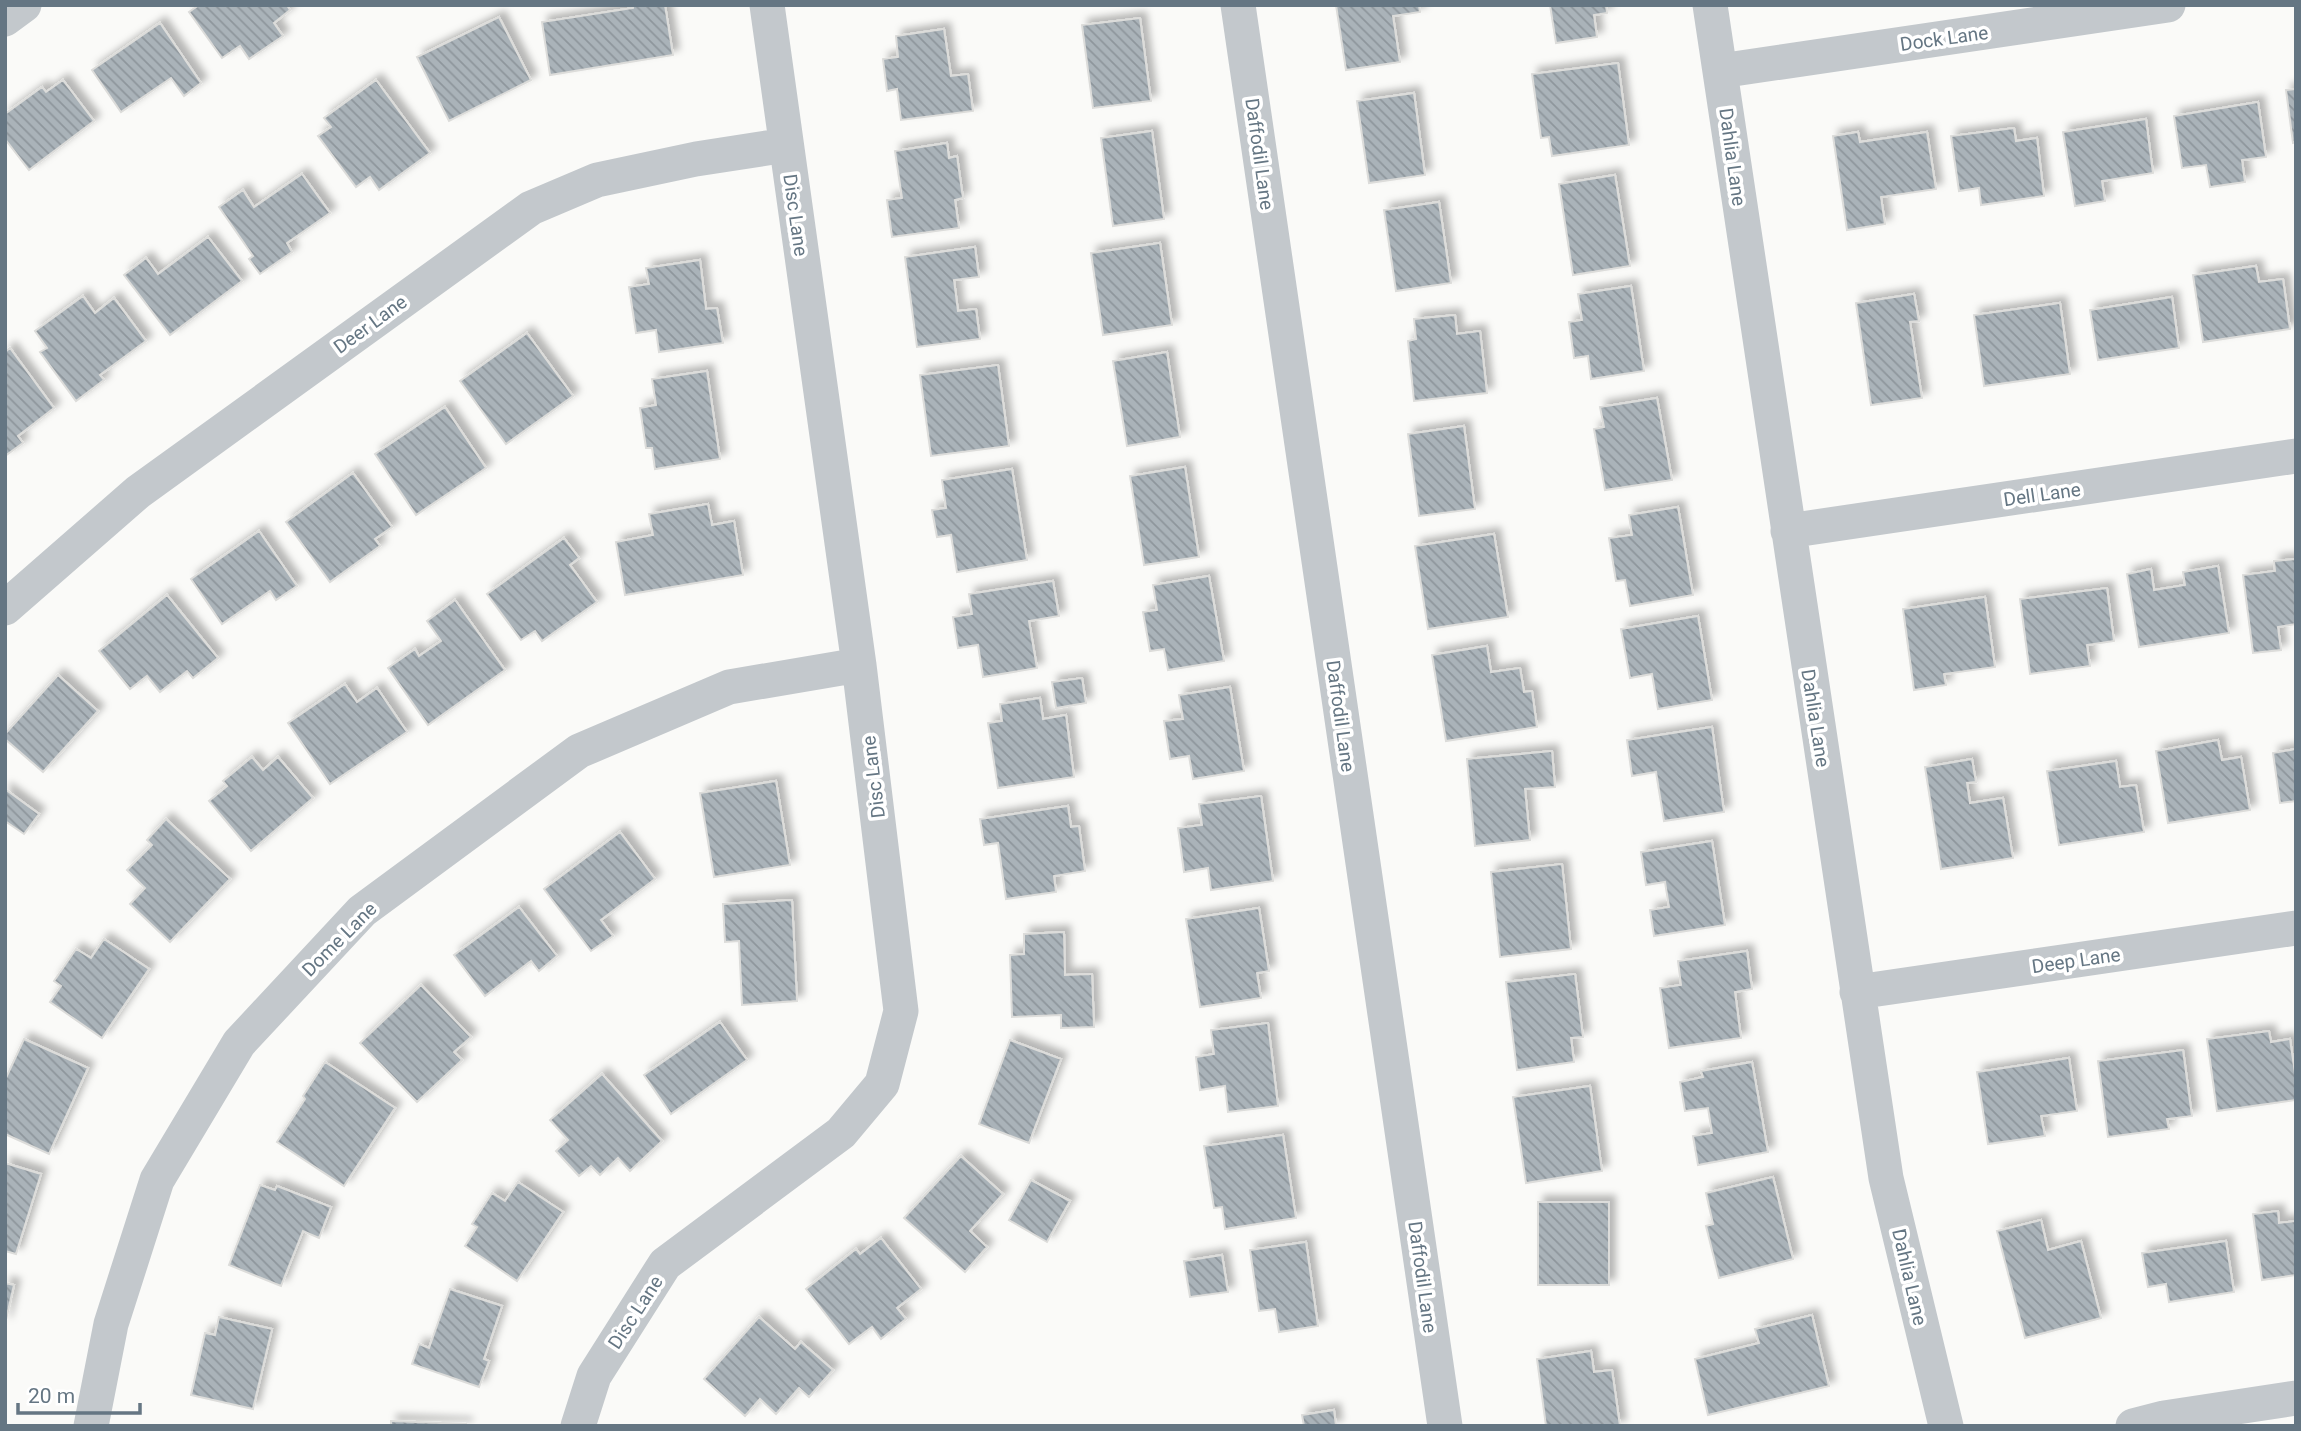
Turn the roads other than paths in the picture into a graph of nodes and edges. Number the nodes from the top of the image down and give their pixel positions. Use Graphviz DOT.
graph roads {
  1 [pos="24,5"];
  2 [pos="767,5"];
  3 [pos="1238,5"];
  4 [pos="1710,5"];
  5 [pos="2168,5"];
  6 [pos="5,19"];
  7 [pos="1720,71"];
  8 [pos="786,145"];
  9 [pos="2296,456"];
  10 [pos="1788,531"];
  11 [pos="5,608"];
  12 [pos="859,666"];
  13 [pos="2296,928"];
  14 [pos="1857,992"];
  15 [pos="2296,1398"];
  16 [pos="91,1426"];
  17 [pos="578,1426"];
  18 [pos="1445,1426"];
  19 [pos="1946,1426"];
  20 [pos="2133,1426"];
  1 -- 6 [label="street"];
  2 -- 8 [label="street, Disc Lane"];
  3 -- 18 [label="street, Daffodil Lane"];
  4 -- 7 [label="street, Dahlia Lane"];
  5 -- 7 [label="street, Dock Lane"];
  7 -- 10 [label="street, Dahlia Lane"];
  8 -- 11 [label="street, Deer Lane"];
  8 -- 12 [label="street, Disc Lane"];
  9 -- 10 [label="street, Dell Lane"];
  10 -- 14 [label="street, Dahlia Lane"];
  12 -- 16 [label="street, Dome Lane"];
  12 -- 17 [label="street, Disc Lane"];
  13 -- 14 [label="street, Deep Lane"];
  14 -- 19 [label="street, Dahlia Lane"];
  15 -- 20 [label="street"];
}
